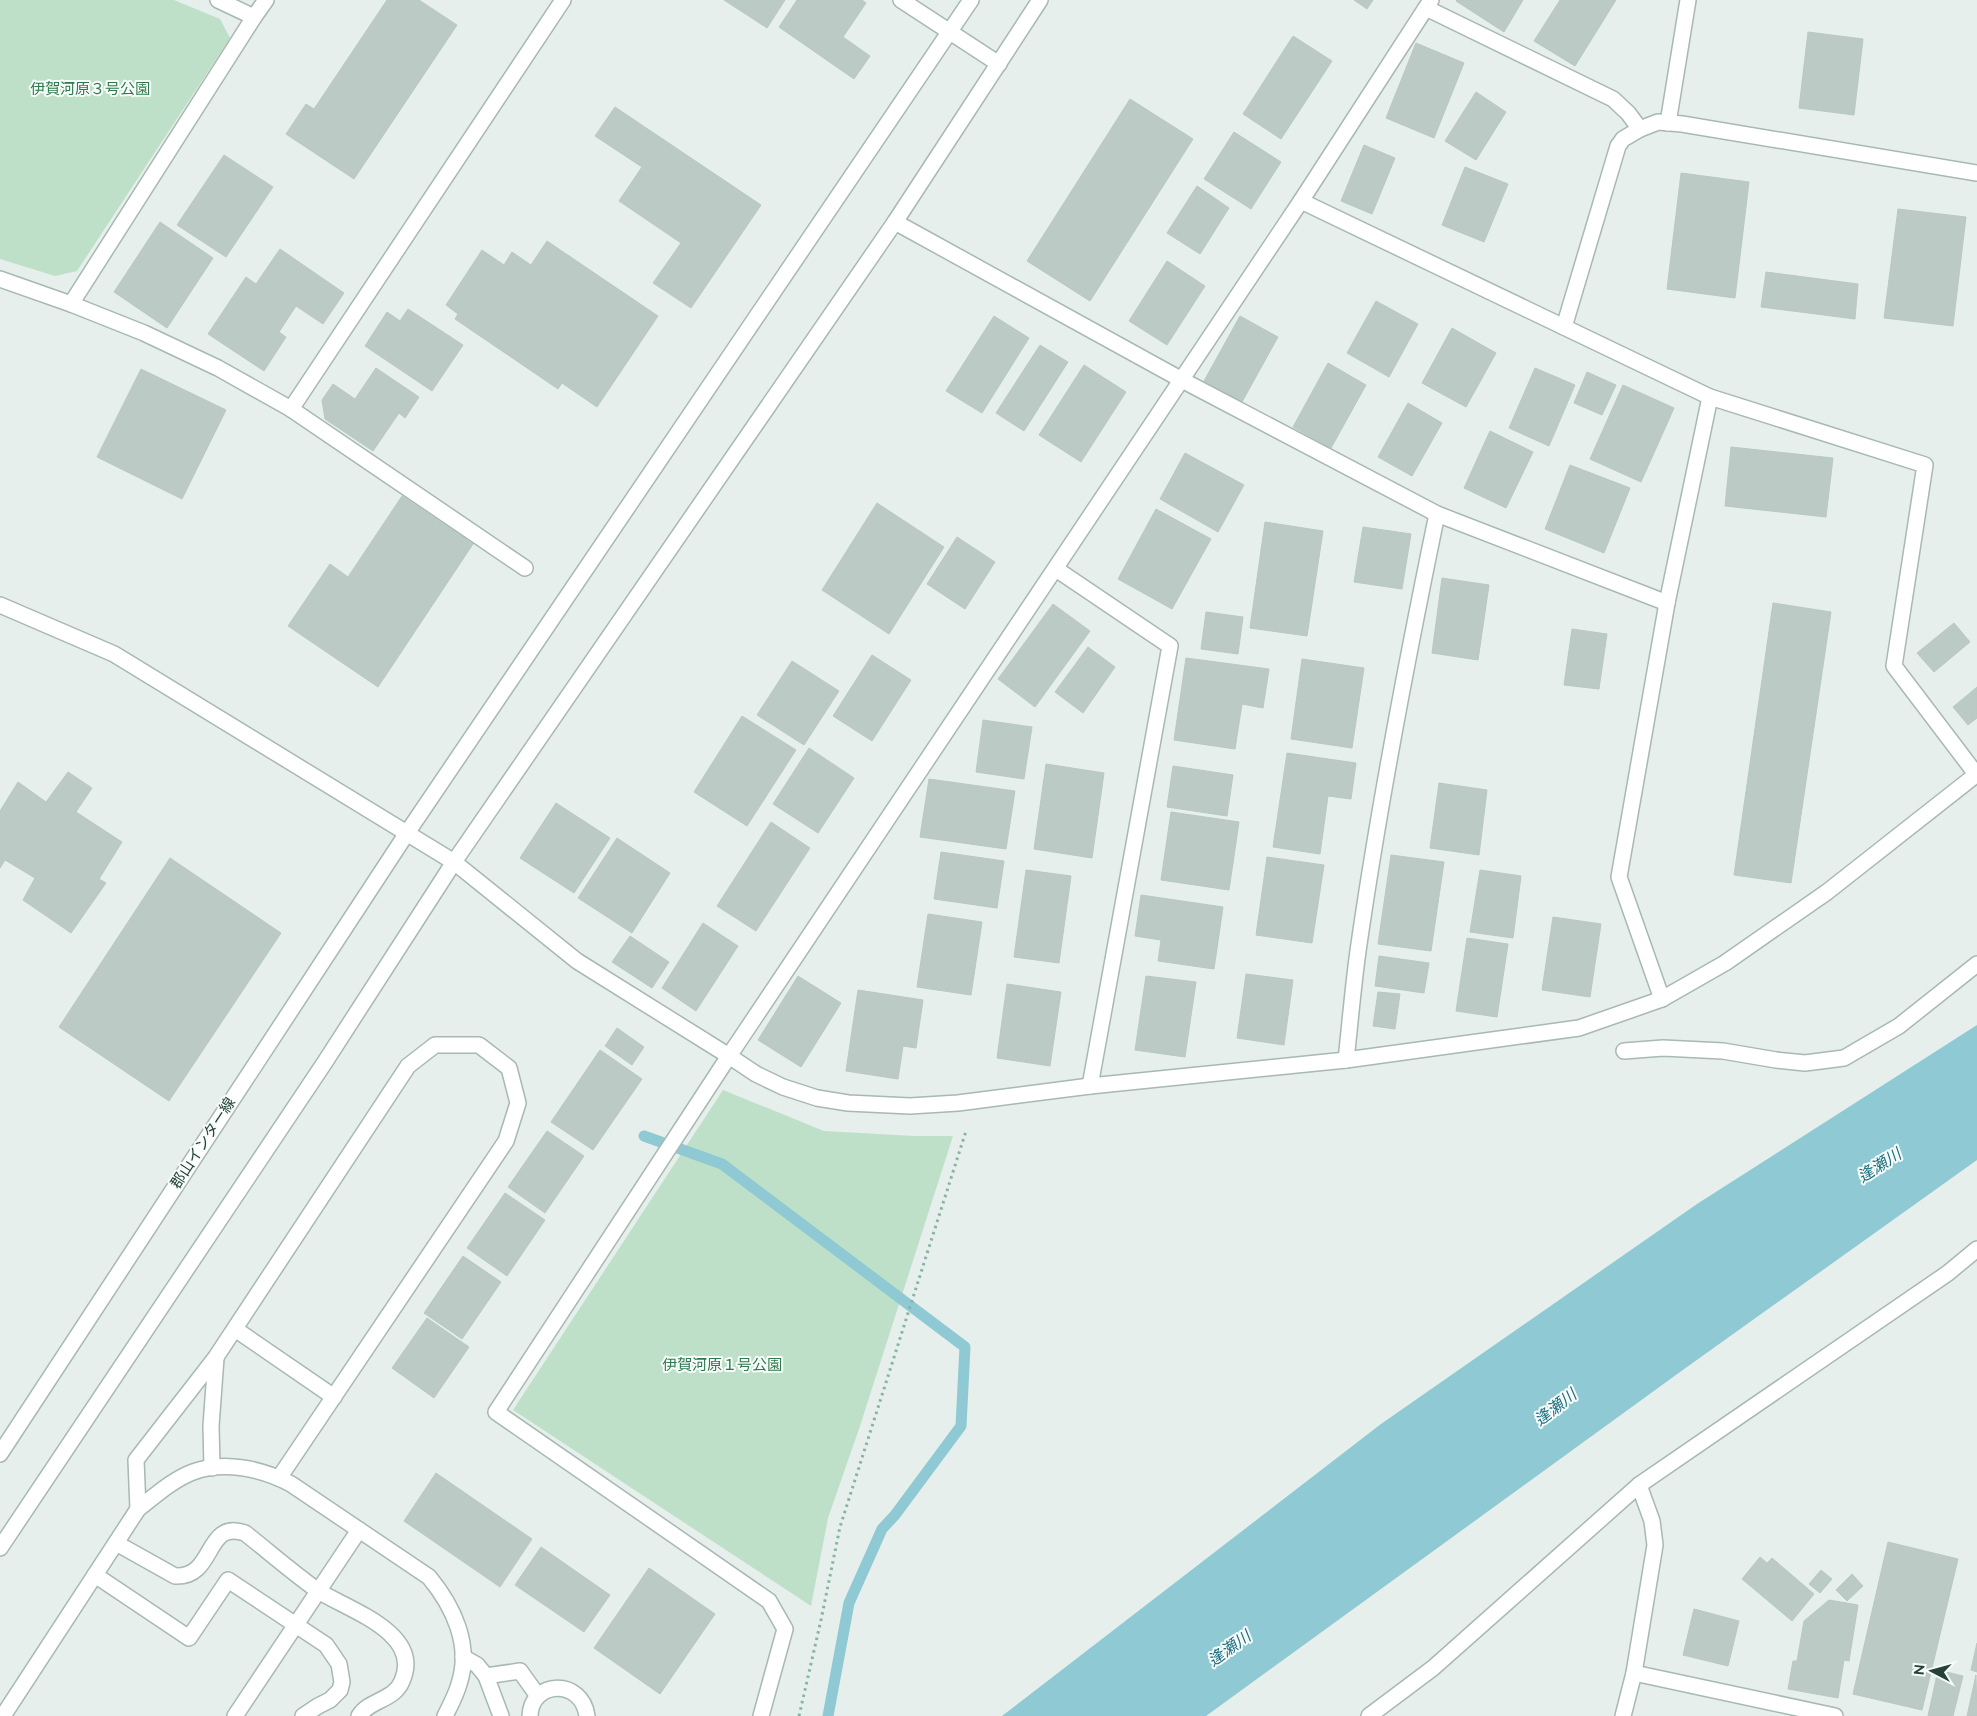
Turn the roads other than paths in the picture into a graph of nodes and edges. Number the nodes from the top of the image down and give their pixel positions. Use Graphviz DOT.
graph roads {
  1 [pos="218,0"];
  2 [pos="266,0"];
  3 [pos="563,0"];
  4 [pos="901,0"];
  5 [pos="971,0"];
  6 [pos="1040,0"];
  7 [pos="1688,0"];
  8 [pos="1429,4"];
  9 [pos="254,17"];
  10 [pos="950,32"];
  11 [pos="998,64"];
  12 [pos="1668,123"];
  13 [pos="1640,129"];
  14 [pos="1977,173"];
  15 [pos="1301,201"];
  16 [pos="895,222"];
  17 [pos="0,279"];
  18 [pos="71,304"];
  19 [pos="1564,327"];
  20 [pos="1182,380"];
  21 [pos="1710,397"];
  22 [pos="291,409"];
  23 [pos="1436,514"];
  24 [pos="525,568"];
  25 [pos="1056,569"];
  26 [pos="1667,603"];
  27 [pos="0,605"];
  28 [pos="1977,774"];
  29 [pos="407,833"];
  30 [pos="454,862"];
  31 [pos="1977,964"];
  32 [pos="1662,999"];
  33 [pos="1624,1051"];
  34 [pos="729,1056"];
  35 [pos="1346,1060"];
  36 [pos="1090,1086"];
  37 [pos="1977,1249"];
  38 [pos="235,1329"];
  39 [pos="216,1357"];
  40 [pos="334,1396"];
  41 [pos="0,1454"];
  42 [pos="212,1468"];
  43 [pos="279,1478"];
  44 [pos="1640,1485"];
  45 [pos="138,1509"];
  46 [pos="359,1530"];
  47 [pos="116,1543"];
  48 [pos="0,1546"];
  49 [pos="95,1575"];
  50 [pos="318,1591"];
  51 [pos="296,1625"];
  52 [pos="463,1657"];
  53 [pos="1634,1673"];
  54 [pos="486,1676"];
  55 [pos="538,1696"];
  56 [pos="5,1715"];
  57 [pos="235,1716"];
  58 [pos="303,1716"];
  59 [pos="359,1716"];
  60 [pos="445,1716"];
  61 [pos="502,1716"];
  62 [pos="530,1716"];
  63 [pos="586,1716"];
  64 [pos="761,1716"];
  65 [pos="1369,1716"];
  66 [pos="1624,1716"];
  67 [pos="1835,1716"];
  1 -- 9 [label="street"];
  2 -- 9 [label="street"];
  3 -- 22 [label="street"];
  4 -- 10 [label="street"];
  5 -- 10 [label="street, 郡山インター線"];
  6 -- 11 [label="street"];
  7 -- 12 [label="street"];
  8 -- 13 [label="street"];
  8 -- 15 [label="street"];
  9 -- 18 [label="street"];
  10 -- 11 [label="street"];
  10 -- 29 [label="street, 郡山インター線"];
  11 -- 16 [label="street"];
  12 -- 13 [label="street"];
  12 -- 14 [label="street"];
  13 -- 19 [label="street"];
  15 -- 19 [label="street"];
  15 -- 20 [label="street"];
  16 -- 20 [label="street"];
  16 -- 30 [label="street"];
  17 -- 18 [label="street"];
  18 -- 22 [label="street"];
  19 -- 21 [label="street"];
  20 -- 23 [label="street"];
  20 -- 25 [label="street"];
  21 -- 26 [label="street"];
  21 -- 28 [label="street"];
  22 -- 24 [label="street"];
  23 -- 26 [label="street"];
  23 -- 35 [label="street"];
  25 -- 34 [label="street"];
  25 -- 36 [label="street"];
  26 -- 32 [label="street"];
  27 -- 29 [label="street"];
  28 -- 32 [label="street"];
  29 -- 30 [label="street"];
  29 -- 41 [label="street, 郡山インター線"];
  30 -- 34 [label="street"];
  30 -- 48 [label="street"];
  31 -- 33 [label="street"];
  32 -- 35 [label="street"];
  34 -- 36 [label="street"];
  34 -- 64 [label="street"];
  35 -- 36 [label="street"];
  37 -- 44 [label="street"];
  38 -- 39 [label="street"];
  38 -- 40 [label="street"];
  38 -- 40 [label="street"];
  39 -- 42 [label="street"];
  39 -- 45 [label="street"];
  40 -- 43 [label="street"];
  42 -- 43 [label="street"];
  42 -- 45 [label="street"];
  43 -- 46 [label="street"];
  44 -- 53 [label="street"];
  44 -- 65 [label="street"];
  45 -- 47 [label="street"];
  46 -- 50 [label="street"];
  46 -- 52 [label="street"];
  47 -- 49 [label="street"];
  47 -- 50 [label="street"];
  49 -- 51 [label="street"];
  49 -- 56 [label="street"];
  50 -- 51 [label="street"];
  50 -- 59 [label="street"];
  51 -- 57 [label="street"];
  51 -- 58 [label="street"];
  52 -- 54 [label="street"];
  52 -- 60 [label="street"];
  53 -- 66 [label="street"];
  53 -- 67 [label="street"];
  54 -- 55 [label="street"];
  54 -- 61 [label="street"];
  55 -- 62 [label="street"];
  55 -- 63 [label="street"];
}
